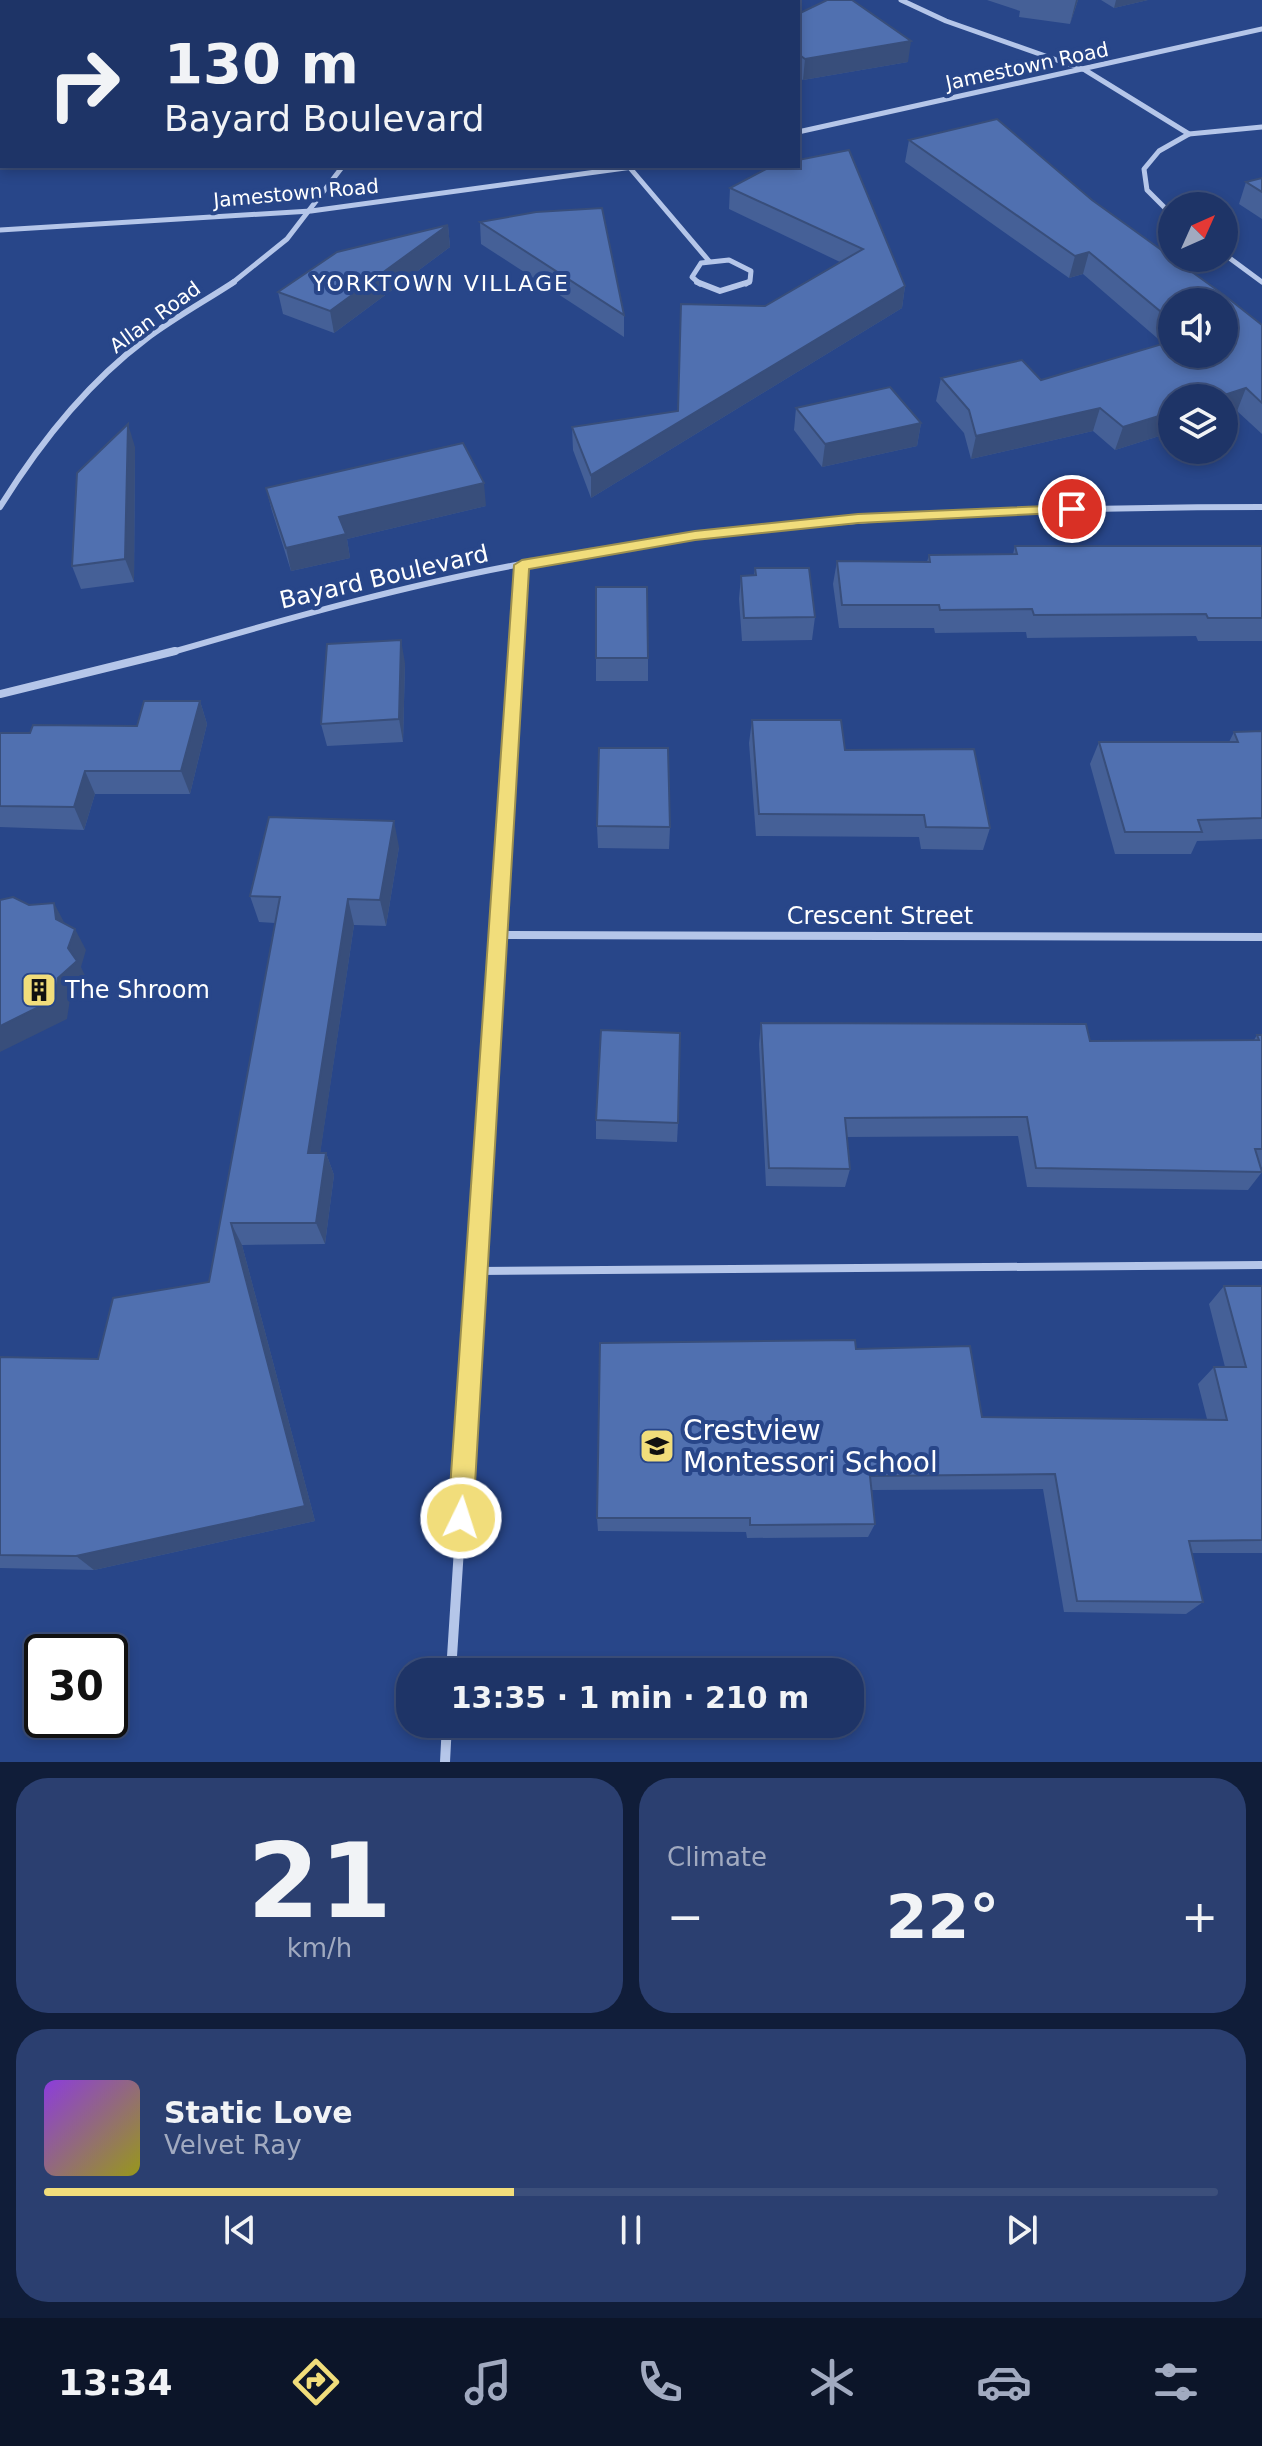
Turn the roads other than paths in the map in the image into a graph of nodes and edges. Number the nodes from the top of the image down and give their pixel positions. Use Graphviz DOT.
graph roads {
  1 [pos="901,0"];
  2 [pos="1262,29"];
  3 [pos="1085,70"];
  4 [pos="1262,127"];
  5 [pos="800,132"];
  6 [pos="1189,134"];
  7 [pos="342,168"];
  8 [pos="630,168"];
  9 [pos="1158,205"];
  10 [pos="311,211"];
  11 [pos="0,230"];
  12 [pos="709,261"];
  13 [pos="1238,264"];
  14 [pos="1262,282"];
  15 [pos="0,507"];
  16 [pos="1262,507"];
  17 [pos="522,565"];
  18 [pos="0,694"];
  19 [pos="498,935"];
  20 [pos="1262,937"];
  21 [pos="1262,1265"];
  22 [pos="477,1271"];
  23 [pos="452,1658"];
  24 [pos="446,1738"];
  25 [pos="445,1762"];
  1 -- 3 [label="street"];
  2 -- 3 [label="street, Jamestown Road"];
  3 -- 5 [label="street, Jamestown Road"];
  3 -- 6 [label="street"];
  4 -- 6 [label="street"];
  6 -- 9 [label="street"];
  7 -- 10 [label="street, Allan Road"];
  8 -- 10 [label="street, Jamestown Road"];
  8 -- 12 [label="street"];
  10 -- 11 [label="street, Jamestown Road"];
  10 -- 15 [label="street, Allan Road"];
  12 -- 12 [label="street"];
  13 -- 14 [label="street"];
  16 -- 17 [label="street, Bayard Boulevard"];
  17 -- 18 [label="street, Bayard Boulevard"];
  17 -- 19 [label="street"];
  19 -- 20 [label="street, Crescent Street"];
  19 -- 22 [label="street"];
  21 -- 22 [label="lane"];
  22 -- 23 [label="street"];
  24 -- 25 [label="street"];
}
